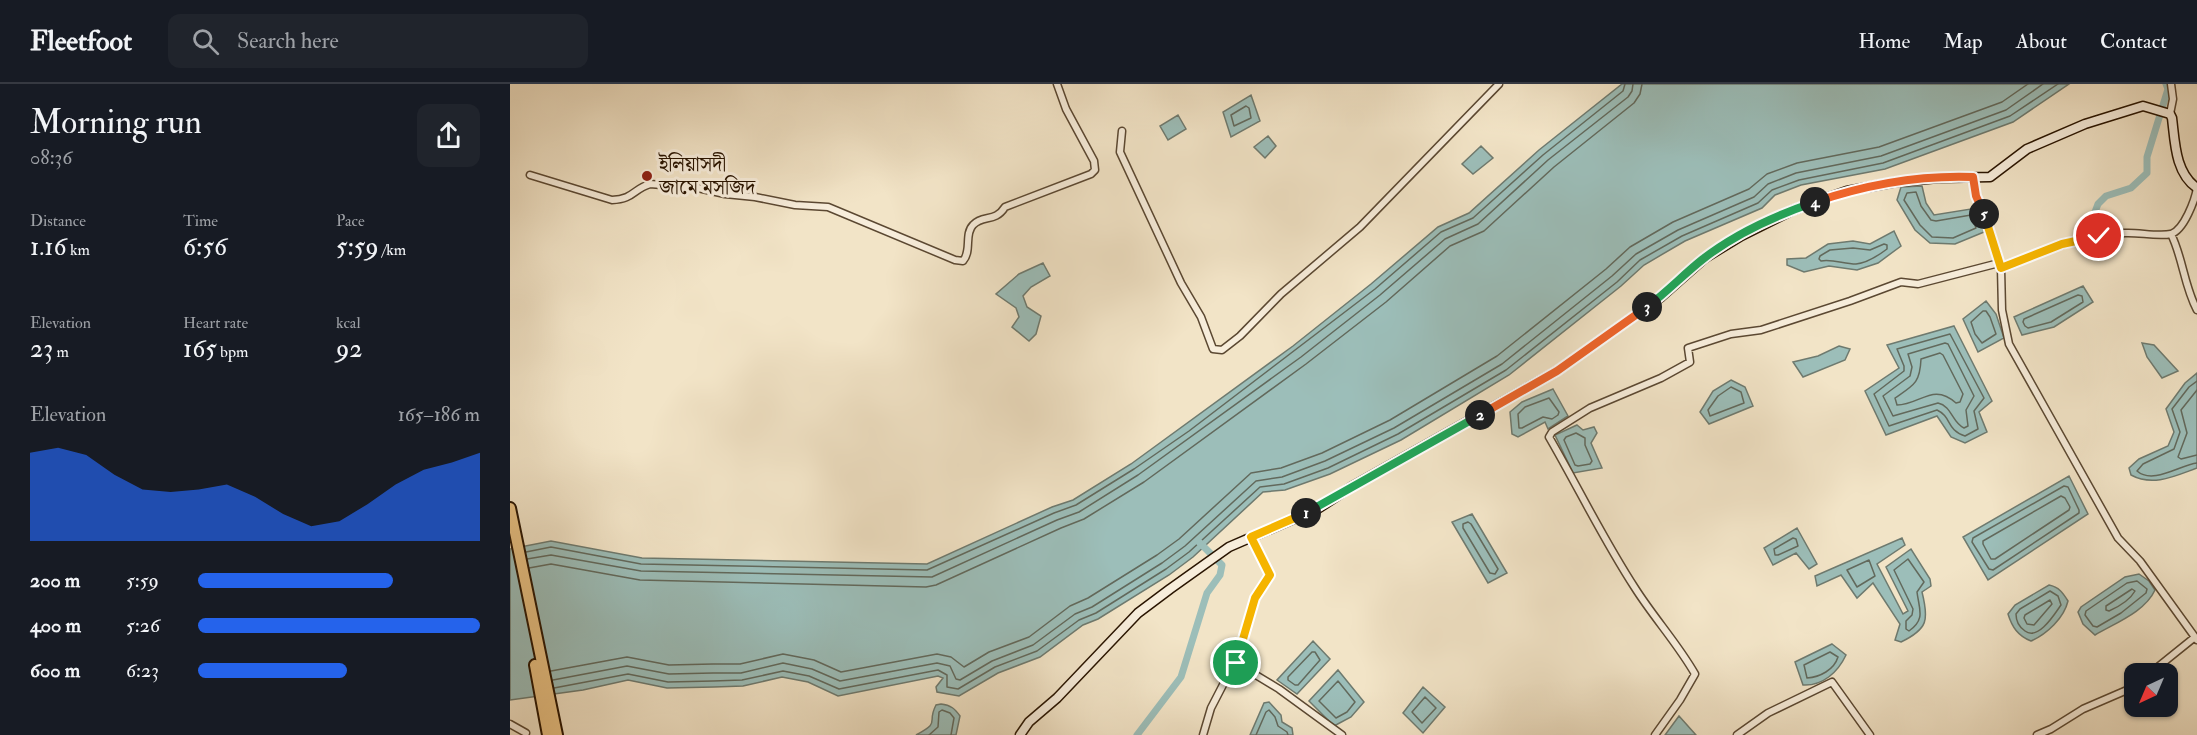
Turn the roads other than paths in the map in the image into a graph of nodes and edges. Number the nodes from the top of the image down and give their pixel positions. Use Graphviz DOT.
graph roads {
  1 [pos="1057,84"];
  2 [pos="1499,84"];
  3 [pos="2171,84"];
  4 [pos="2168,113"];
  5 [pos="1122,131"];
  6 [pos="531,175"];
  7 [pos="1973,177"];
  8 [pos="2197,188"];
  9 [pos="2171,234"];
  10 [pos="2000,266"];
  11 [pos="2197,310"];
  12 [pos="510,508"];
  13 [pos="1251,537"];
  14 [pos="510,544"];
  15 [pos="2196,638"];
  16 [pos="1236,663"];
  17 [pos="2163,663"];
  18 [pos="2124,691"];
  19 [pos="510,724"];
  20 [pos="550,728"];
  21 [pos="526,733"];
  22 [pos="1338,734"];
  23 [pos="557,735"];
  24 [pos="1020,735"];
  25 [pos="1203,735"];
  26 [pos="1654,735"];
  27 [pos="1737,735"];
  28 [pos="1870,735"];
  29 [pos="2037,735"];
  1 -- 6 [label="street"];
  2 -- 5 [label="street"];
  3 -- 4 [label="street"];
  4 -- 7 [label="main road"];
  4 -- 8 [label="main road"];
  7 -- 10 [label="street"];
  7 -- 13 [label="main road"];
  8 -- 9 [label="street"];
  9 -- 10 [label="street"];
  9 -- 11 [label="street"];
  10 -- 15 [label="street"];
  10 -- 26 [label="street"];
  12 -- 20 [label="highway"];
  13 -- 16 [label="street"];
  13 -- 24 [label="main road"];
  14 -- 20 [label="highway"];
  15 -- 17 [label="street"];
  16 -- 22 [label="street"];
  16 -- 25 [label="street"];
  18 -- 29 [label="street"];
  19 -- 21 [label="street"];
  20 -- 23 [label="highway"];
  27 -- 28 [label="street"];
}
